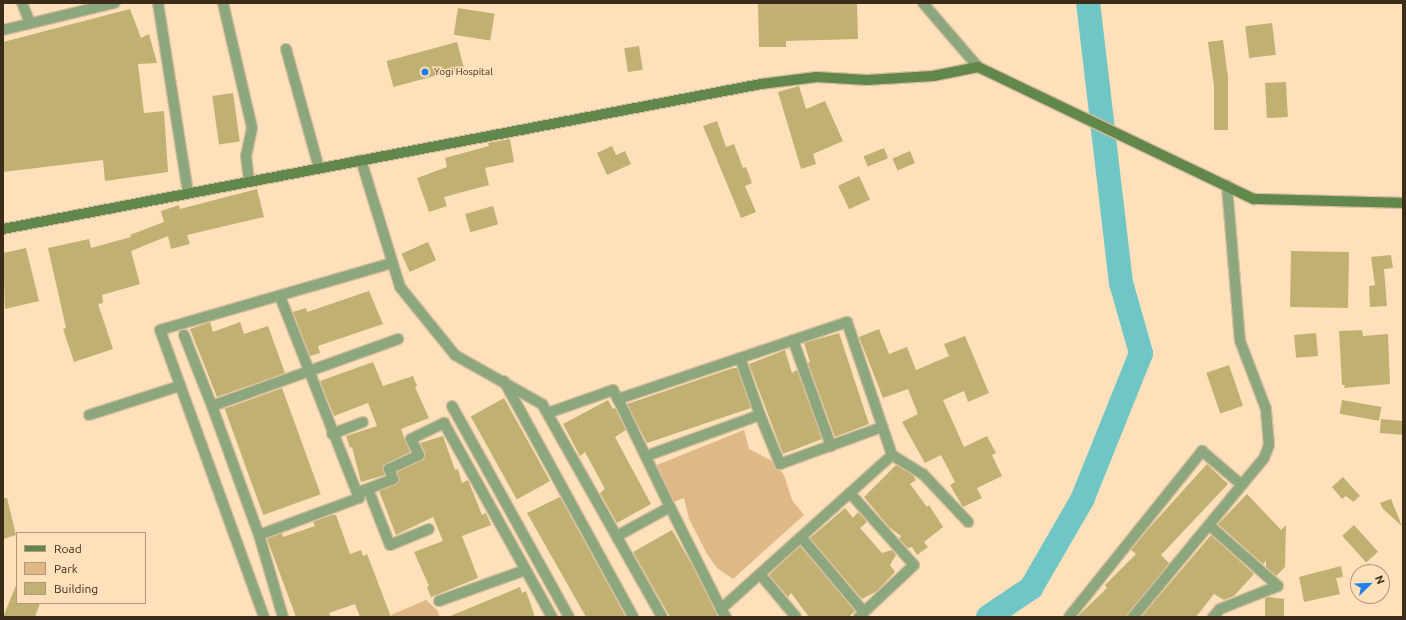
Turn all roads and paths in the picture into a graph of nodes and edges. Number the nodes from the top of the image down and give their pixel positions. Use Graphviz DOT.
graph roads {
  1 [pos="22,3"];
  2 [pos="115,3"];
  3 [pos="158,3"];
  4 [pos="223,3"];
  5 [pos="923,3"];
  6 [pos="30,23"];
  7 [pos="3,30"];
  8 [pos="286,49"];
  9 [pos="978,67"];
  10 [pos="360,160"];
  11 [pos="319,168"];
  12 [pos="249,181"];
  13 [pos="1227,186"];
  14 [pos="188,193"];
  15 [pos="1403,203"];
  16 [pos="3,229"];
  17 [pos="392,263"];
  18 [pos="280,296"];
  19 [pos="184,335"];
  20 [pos="398,339"];
  21 [pos="793,340"];
  22 [pos="740,358"];
  23 [pos="309,372"];
  24 [pos="504,381"];
  25 [pos="180,386"];
  26 [pos="618,399"];
  27 [pos="212,406"];
  28 [pos="452,406"];
  29 [pos="548,413"];
  30 [pos="89,415"];
  31 [pos="760,415"];
  32 [pos="363,422"];
  33 [pos="882,427"];
  34 [pos="332,434"];
  35 [pos="831,446"];
  36 [pos="892,455"];
  37 [pos="646,456"];
  38 [pos="1242,485"];
  39 [pos="368,489"];
  40 [pos="357,493"];
  41 [pos="850,493"];
  42 [pos="670,507"];
  43 [pos="968,522"];
  44 [pos="1209,525"];
  45 [pos="428,529"];
  46 [pos="259,535"];
  47 [pos="617,536"];
  48 [pos="801,537"];
  49 [pos="525,570"];
  50 [pos="760,574"];
  51 [pos="439,602"];
  52 [pos="724,613"];
  53 [pos="862,615"];
  54 [pos="264,617"];
  55 [pos="283,617"];
  56 [pos="552,617"];
  57 [pos="568,617"];
  58 [pos="633,617"];
  59 [pos="662,617"];
  60 [pos="796,617"];
  61 [pos="1069,617"];
  62 [pos="1133,617"];
  63 [pos="1213,617"];
  1 -- 6 [label="street"];
  2 -- 6 [label="street"];
  3 -- 14 [label="street"];
  4 -- 12 [label="street"];
  5 -- 9 [label="street"];
  6 -- 7 [label="street"];
  8 -- 11 [label="street"];
  9 -- 10 [label="main road"];
  9 -- 13 [label="main road"];
  10 -- 11 [label="main road"];
  10 -- 17 [label="street"];
  11 -- 12 [label="main road"];
  12 -- 14 [label="main road"];
  13 -- 15 [label="main road"];
  13 -- 38 [label="street"];
  14 -- 16 [label="main road"];
  17 -- 18 [label="street"];
  17 -- 24 [label="street"];
  18 -- 23 [label="street"];
  18 -- 25 [label="street"];
  19 -- 27 [label="street"];
  20 -- 23 [label="street"];
  21 -- 22 [label="street"];
  21 -- 33 [label="street"];
  21 -- 35 [label="street"];
  22 -- 26 [label="street"];
  22 -- 31 [label="street"];
  23 -- 27 [label="street"];
  23 -- 34 [label="street"];
  24 -- 29 [label="street"];
  24 -- 58 [label="street"];
  25 -- 30 [label="street"];
  25 -- 54 [label="street"];
  26 -- 29 [label="street"];
  26 -- 37 [label="street"];
  27 -- 46 [label="street"];
  28 -- 57 [label="street"];
  29 -- 47 [label="street"];
  31 -- 35 [label="street"];
  31 -- 37 [label="street"];
  32 -- 34 [label="street"];
  33 -- 35 [label="street"];
  33 -- 36 [label="street"];
  34 -- 40 [label="street"];
  36 -- 41 [label="street"];
  36 -- 43 [label="street"];
  37 -- 42 [label="street"];
  38 -- 44 [label="street"];
  38 -- 61 [label="street"];
  39 -- 40 [label="street"];
  39 -- 45 [label="street"];
  39 -- 49 [label="street"];
  40 -- 46 [label="street"];
  41 -- 48 [label="street"];
  41 -- 53 [label="street"];
  42 -- 47 [label="street"];
  42 -- 52 [label="street"];
  44 -- 62 [label="street"];
  44 -- 63 [label="street"];
  46 -- 55 [label="street"];
  47 -- 59 [label="street"];
  48 -- 50 [label="street"];
  48 -- 53 [label="street"];
  49 -- 51 [label="street"];
  49 -- 56 [label="street"];
  50 -- 52 [label="street"];
  50 -- 60 [label="street"];
}
